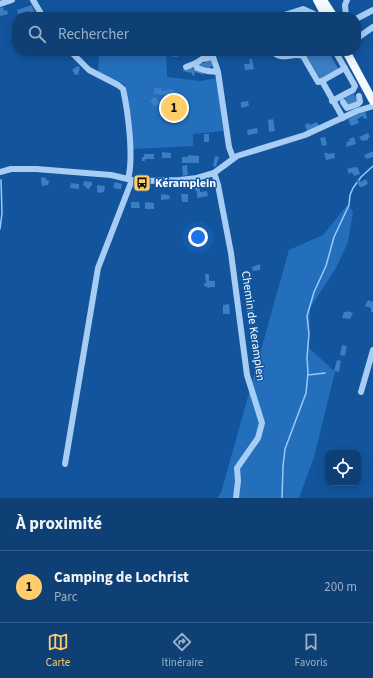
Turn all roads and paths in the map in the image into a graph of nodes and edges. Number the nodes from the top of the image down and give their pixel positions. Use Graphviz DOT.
graph roads {
  1 [pos="12,0"];
  2 [pos="33,0"];
  3 [pos="317,0"];
  4 [pos="324,0"];
  5 [pos="348,0"];
  6 [pos="0,4"];
  7 [pos="373,10"];
  8 [pos="41,12"];
  9 [pos="294,12"];
  10 [pos="310,12"];
  11 [pos="323,12"];
  12 [pos="331,12"];
  13 [pos="345,12"];
  14 [pos="361,16"];
  15 [pos="373,27"];
  16 [pos="361,35"];
  17 [pos="75,56"];
  18 [pos="303,56"];
  19 [pos="338,56"];
  20 [pos="349,56"];
  21 [pos="355,56"];
  22 [pos="213,57"];
  23 [pos="196,63"];
  24 [pos="186,66"];
  25 [pos="345,68"];
  26 [pos="218,72"];
  27 [pos="322,82"];
  28 [pos="373,90"];
  29 [pos="359,96"];
  30 [pos="332,101"];
  31 [pos="373,101"];
  32 [pos="343,102"];
  33 [pos="373,106"];
  34 [pos="356,108"];
  35 [pos="343,118"];
  36 [pos="233,158"];
  37 [pos="0,172"];
  38 [pos="214,173"];
  39 [pos="130,179"];
  40 [pos="373,350"];
  41 [pos="362,392"];
  42 [pos="65,464"];
  43 [pos="236,498"];
  1 -- 6 [label="street"];
  2 -- 8 [label="street"];
  3 -- 11 [label="main road"];
  4 -- 12 [label="main road"];
  5 -- 13 [label="street"];
  7 -- 14 [label="street"];
  9 -- 10 [label="street"];
  15 -- 16 [label="street"];
  17 -- 39 [label="street"];
  18 -- 27 [label="street"];
  19 -- 25 [label="street"];
  20 -- 31 [label="main road"];
  21 -- 28 [label="main road"];
  22 -- 23 [label="street"];
  22 -- 26 [label="street"];
  23 -- 24 [label="street"];
  23 -- 26 [label="street"];
  25 -- 27 [label="street"];
  25 -- 30 [label="street"];
  26 -- 36 [label="street"];
  27 -- 30 [label="street"];
  29 -- 34 [label="street"];
  30 -- 35 [label="street"];
  32 -- 34 [label="street"];
  33 -- 34 [label="street"];
  34 -- 35 [label="street"];
  35 -- 36 [label="street"];
  36 -- 38 [label="street"];
  37 -- 39 [label="street"];
  38 -- 39 [label="street"];
  38 -- 43 [label="street, Chemin de Keramplen"];
  39 -- 42 [label="street"];
  40 -- 41 [label="street"];
}
